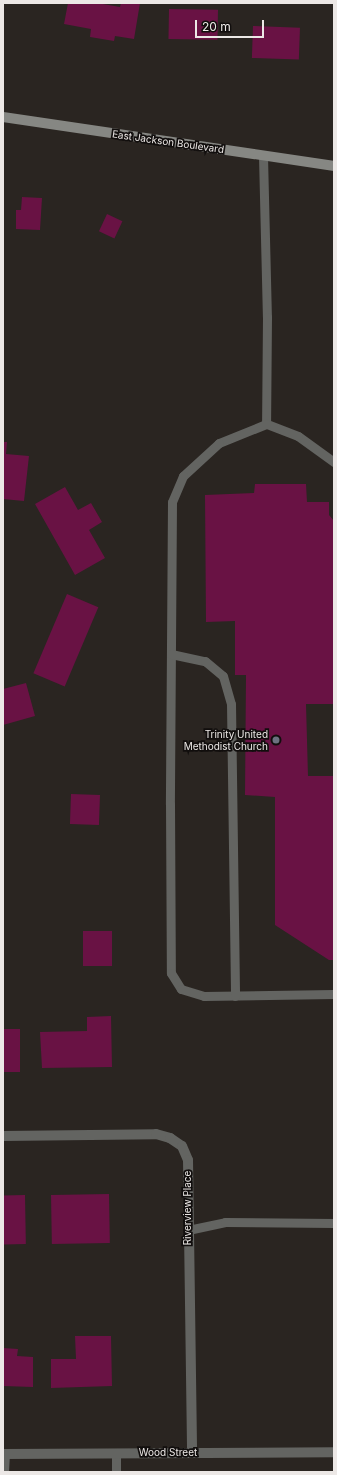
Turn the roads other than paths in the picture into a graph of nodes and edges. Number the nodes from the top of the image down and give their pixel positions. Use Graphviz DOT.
graph roads {
  1 [pos="3,117"];
  2 [pos="263,156"];
  3 [pos="334,166"];
  4 [pos="266,424"];
  5 [pos="334,462"];
  6 [pos="171,654"];
  7 [pos="334,994"];
  8 [pos="235,996"];
  9 [pos="3,1136"];
  10 [pos="334,1223"];
  11 [pos="188,1230"];
  12 [pos="334,1452"];
  13 [pos="116,1453"];
  14 [pos="192,1453"];
  15 [pos="4,1454"];
  16 [pos="4,1472"];
  17 [pos="116,1472"];
  1 -- 2 [label="main road, East Jackson Boulevard"];
  2 -- 3 [label="main road, East Jackson Boulevard"];
  2 -- 4 [label="lane"];
  4 -- 5 [label="lane"];
  4 -- 6 [label="lane"];
  6 -- 8 [label="lane"];
  6 -- 8 [label="lane"];
  7 -- 8 [label="lane"];
  9 -- 11 [label="street, Riverview Place"];
  10 -- 11 [label="lane"];
  11 -- 14 [label="street, Riverview Place"];
  12 -- 14 [label="street, Wood Street"];
  13 -- 14 [label="street, Wood Street"];
  13 -- 15 [label="street, Wood Street"];
  13 -- 17 [label="lane"];
  15 -- 16 [label="lane"];
}
